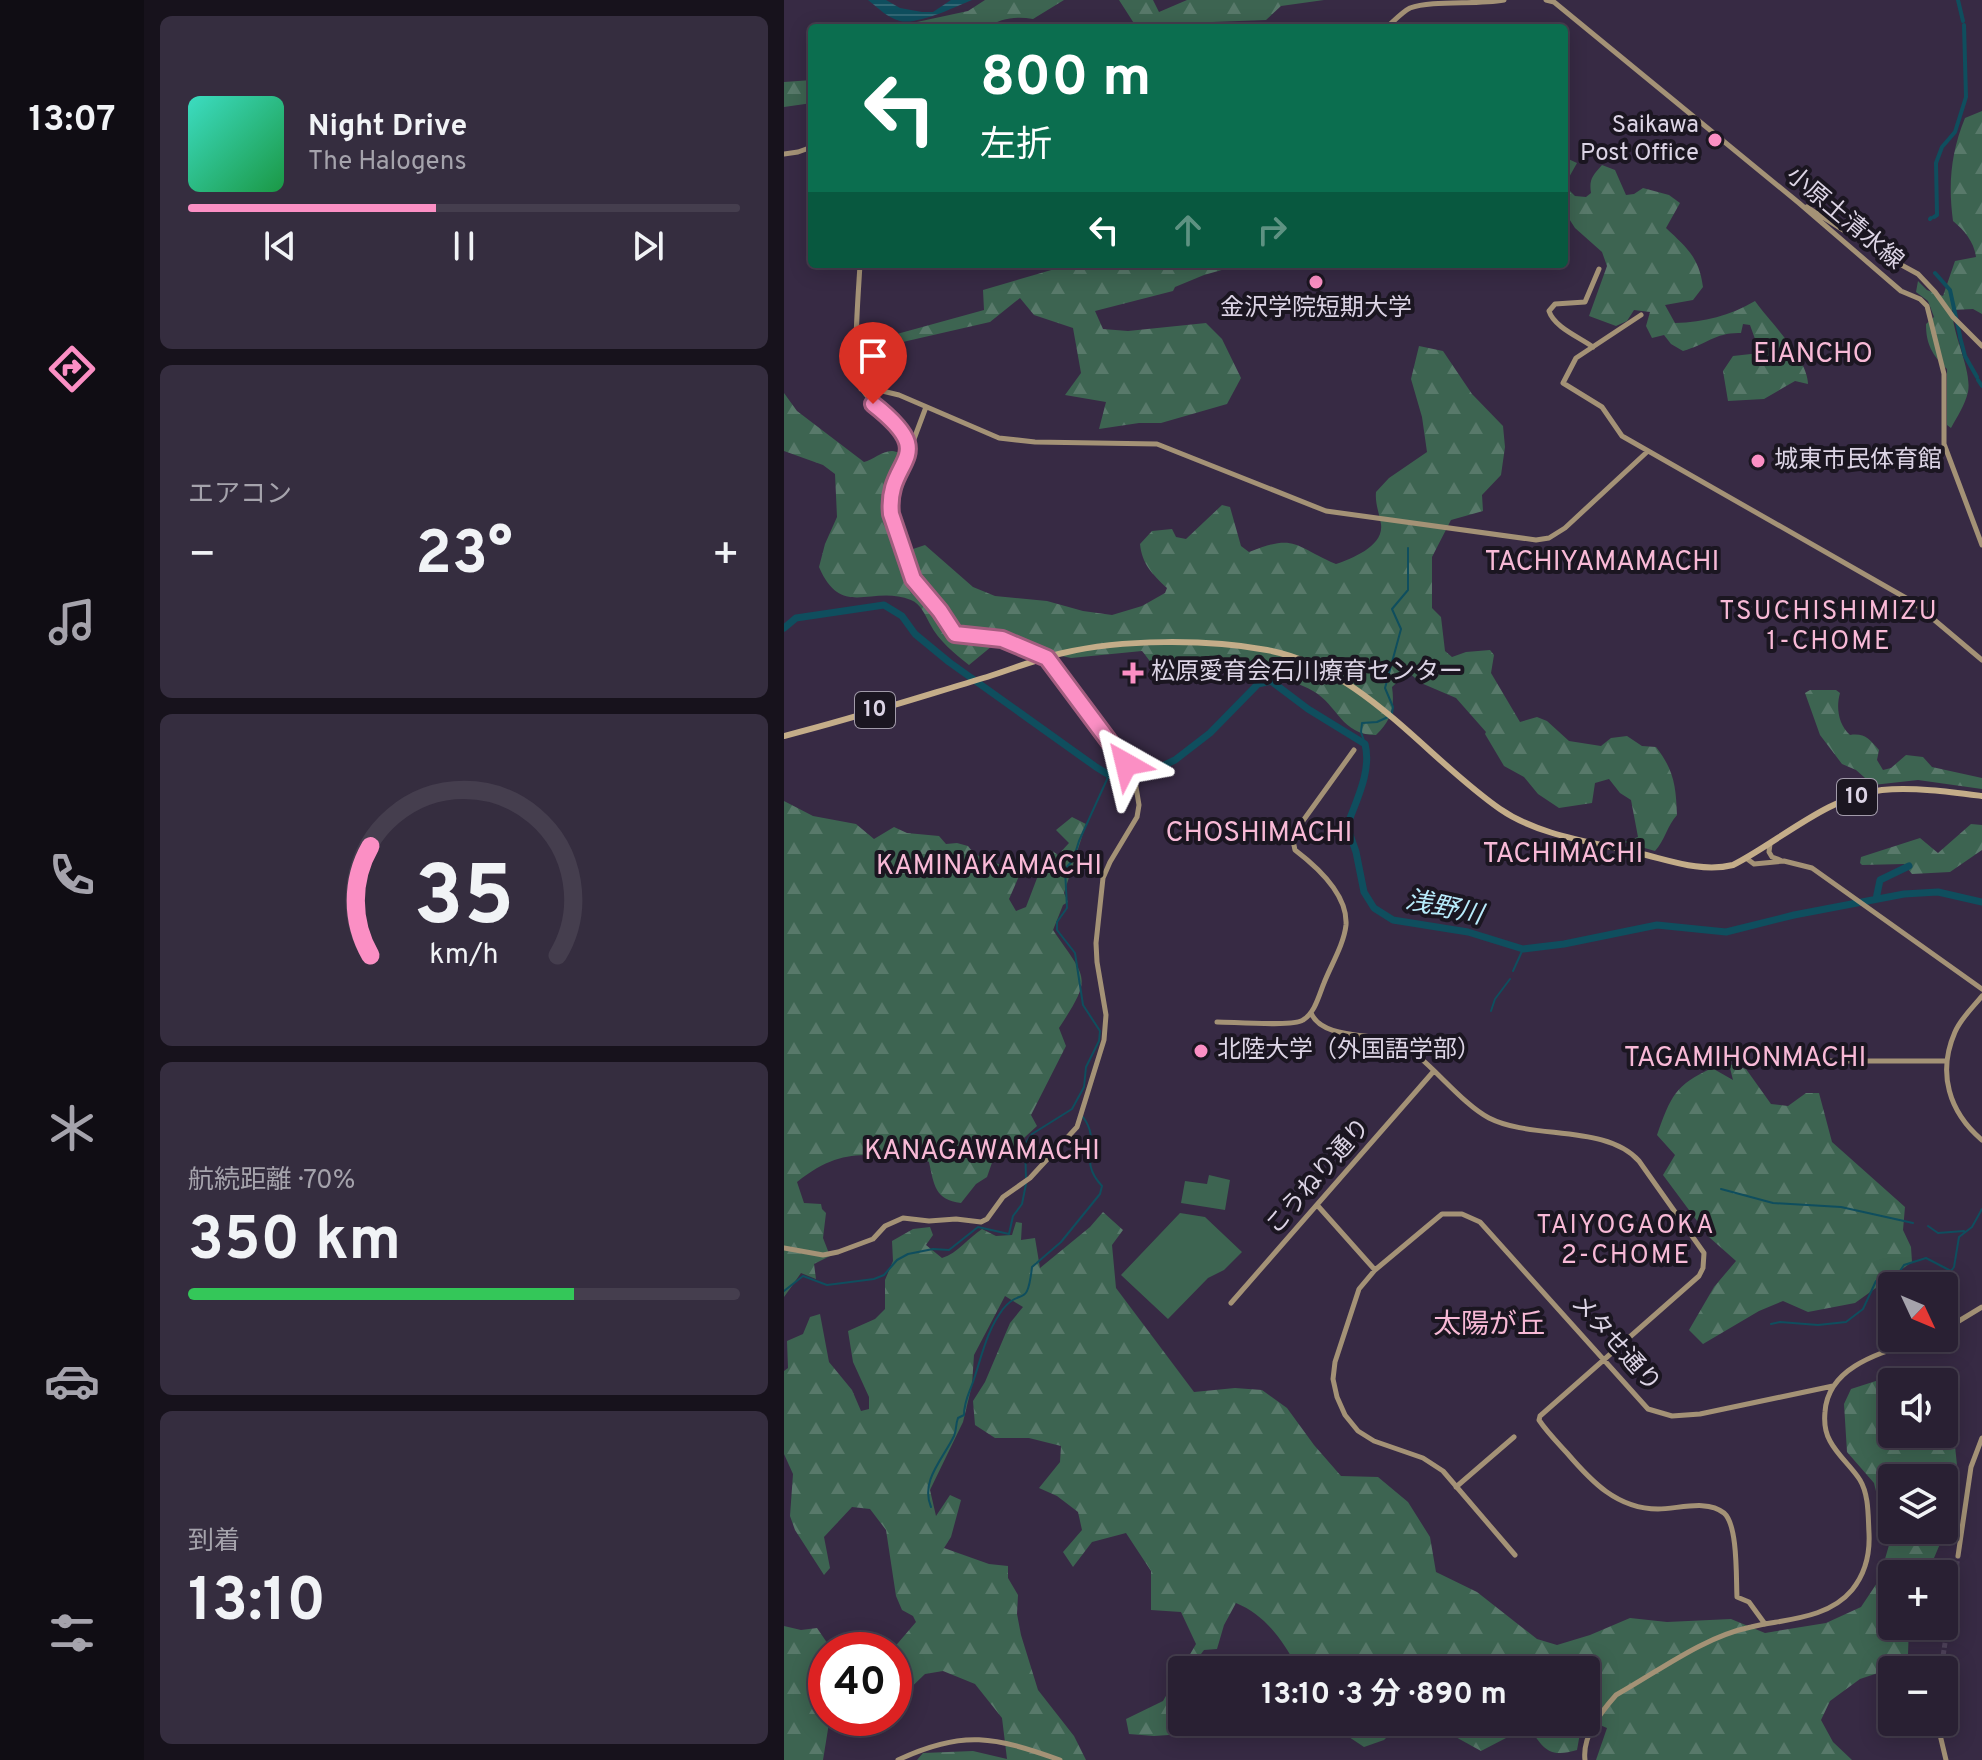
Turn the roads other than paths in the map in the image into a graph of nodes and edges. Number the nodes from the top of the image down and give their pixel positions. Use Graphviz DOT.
graph roads {
  1 [pos="1504,0"];
  2 [pos="1546,0"];
  3 [pos="1391,24"];
  4 [pos="808,148"];
  5 [pos="784,154"];
  6 [pos="1802,205"];
  7 [pos="860,268"];
  8 [pos="1599,269"];
  9 [pos="1641,315"];
  10 [pos="1982,346"];
  11 [pos="1593,348"];
  12 [pos="861,389"];
  13 [pos="926,407"];
  14 [pos="1648,451"];
  15 [pos="906,460"];
  16 [pos="1982,545"];
  17 [pos="1047,658"];
  18 [pos="1982,660"];
  19 [pos="784,736"];
  20 [pos="1354,750"];
  21 [pos="1982,796"];
  22 [pos="1770,844"];
  23 [pos="1746,858"];
  24 [pos="1784,861"];
  25 [pos="1982,989"];
  26 [pos="1982,996"];
  27 [pos="1311,1013"];
  28 [pos="1217,1022"];
  29 [pos="1811,1061"];
  30 [pos="1947,1061"];
  31 [pos="1433,1072"];
  32 [pos="1982,1140"];
  33 [pos="1318,1206"];
  34 [pos="784,1248"];
  35 [pos="1375,1270"];
  36 [pos="1231,1303"];
  37 [pos="1982,1307"];
  38 [pos="1958,1322"];
  39 [pos="1886,1352"];
  40 [pos="1603,1361"];
  41 [pos="1833,1386"];
  42 [pos="1514,1437"];
  43 [pos="1982,1438"];
  44 [pos="1456,1487"];
  45 [pos="1515,1555"];
  46 [pos="1958,1556"];
  47 [pos="1765,1624"];
  48 [pos="1940,1736"];
  49 [pos="898,1760"];
  50 [pos="1060,1760"];
  51 [pos="1585,1760"];
  52 [pos="1946,1760"];
  1 -- 3 [label="street"];
  2 -- 6 [label="street, 小原土清水線"];
  4 -- 5 [label="street"];
  6 -- 10 [label="street"];
  6 -- 16 [label="street, 小原土清水線"];
  7 -- 12 [label="street"];
  8 -- 11 [label="street"];
  9 -- 11 [label="street"];
  11 -- 14 [label="street"];
  12 -- 13 [label="street"];
  12 -- 15 [label="street"];
  13 -- 14 [label="street"];
  13 -- 15 [label="street"];
  14 -- 18 [label="street"];
  15 -- 17 [label="street"];
  17 -- 19 [label="main road, 10"];
  17 -- 23 [label="main road, 10"];
  17 -- 34 [label="street"];
  20 -- 27 [label="street"];
  21 -- 22 [label="main road, 10"];
  22 -- 23 [label="main road, 10"];
  22 -- 24 [label="street"];
  23 -- 24 [label="street"];
  24 -- 25 [label="street"];
  26 -- 30 [label="street"];
  27 -- 28 [label="street"];
  27 -- 31 [label="street"];
  29 -- 30 [label="street"];
  30 -- 32 [label="street"];
  31 -- 33 [label="street, こうねり通り"];
  31 -- 40 [label="street"];
  33 -- 35 [label="street"];
  33 -- 36 [label="street, こうねり通り"];
  35 -- 40 [label="street, メタせ通り"];
  35 -- 44 [label="street, メタせ通り"];
  37 -- 38 [label="street"];
  39 -- 41 [label="street"];
  40 -- 41 [label="street, メタせ通り"];
  40 -- 47 [label="street"];
  41 -- 47 [label="street"];
  42 -- 44 [label="street"];
  43 -- 46 [label="street"];
  44 -- 45 [label="street, メタせ通り"];
  47 -- 51 [label="street"];
  48 -- 52 [label="street"];
  49 -- 50 [label="street"];
}
